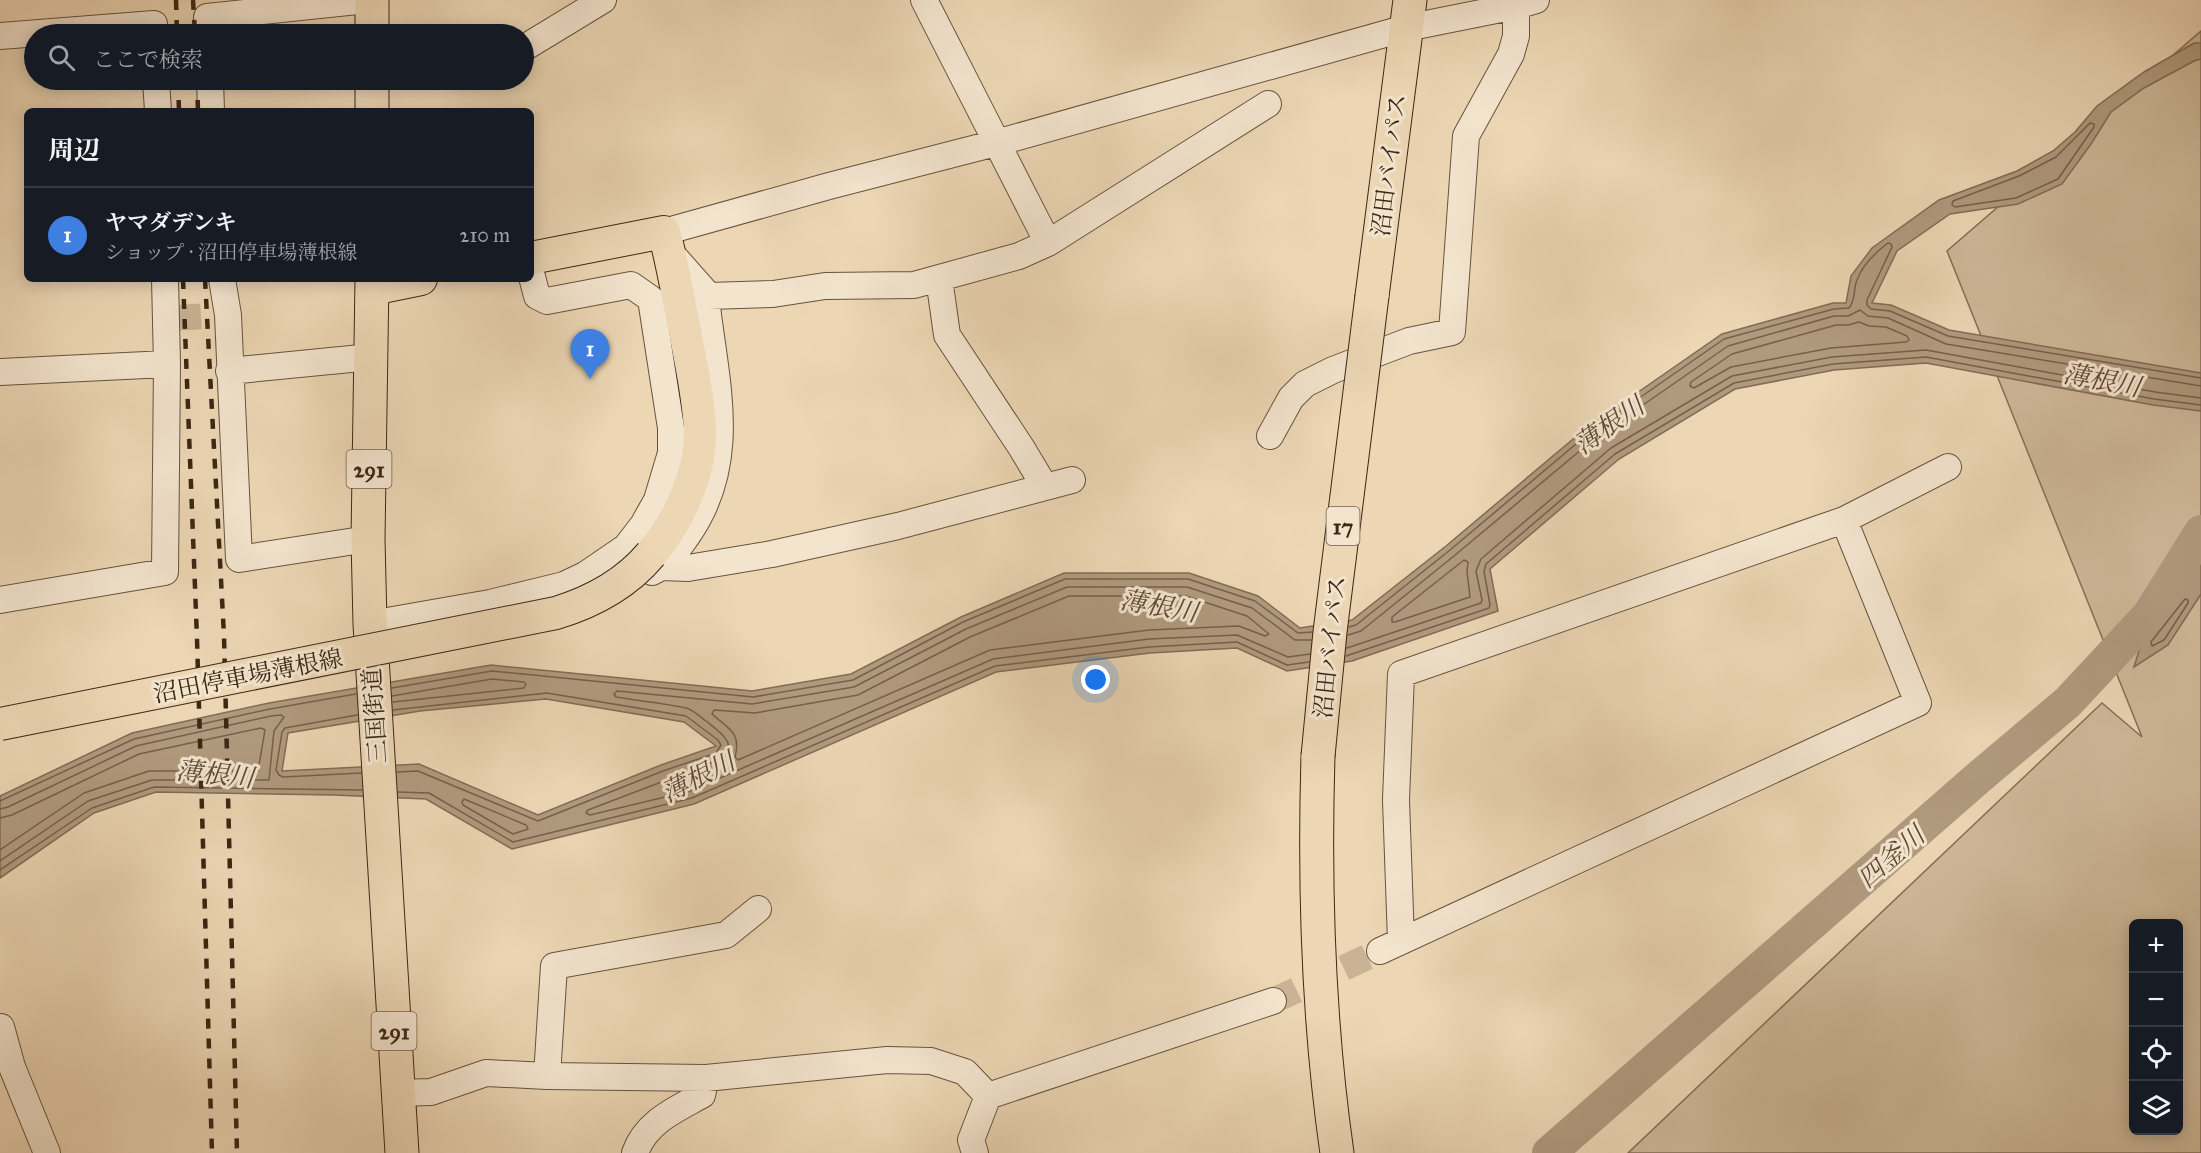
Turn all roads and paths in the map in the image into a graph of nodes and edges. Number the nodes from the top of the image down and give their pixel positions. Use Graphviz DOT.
graph roads {
  1 [pos="367,0"];
  2 [pos="372,0"];
  3 [pos="603,0"];
  4 [pos="924,0"];
  5 [pos="1524,2"];
  6 [pos="1408,14"];
  7 [pos="207,24"];
  8 [pos="372,24"];
  9 [pos="24,34"];
  10 [pos="0,36"];
  11 [pos="534,42"];
  12 [pos="157,90"];
  13 [pos="210,90"];
  14 [pos="372,90"];
  15 [pos="1268,104"];
  16 [pos="158,108"];
  17 [pos="211,108"];
  18 [pos="372,108"];
  19 [pos="996,143"];
  20 [pos="667,242"];
  21 [pos="1048,243"];
  22 [pos="534,258"];
  23 [pos="939,278"];
  24 [pos="165,282"];
  25 [pos="222,282"];
  26 [pos="392,282"];
  27 [pos="533,282"];
  28 [pos="372,284"];
  29 [pos="709,296"];
  30 [pos="371,357"];
  31 [pos="167,364"];
  32 [pos="229,371"];
  33 [pos="0,372"];
  34 [pos="1270,436"];
  35 [pos="1948,467"];
  36 [pos="1072,480"];
  37 [pos="1045,487"];
  38 [pos="1844,520"];
  39 [pos="368,539"];
  40 [pos="657,560"];
  41 [pos="585,575"];
  42 [pos="0,600"];
  43 [pos="370,624"];
  44 [pos="0,724"];
  45 [pos="758,909"];
  46 [pos="1273,1001"];
  47 [pos="1,1027"];
  48 [pos="547,1076"];
  49 [pos="705,1078"];
  50 [pos="9,1082"];
  51 [pos="398,1092"];
  52 [pos="987,1096"];
  53 [pos="47,1153"];
  54 [pos="402,1153"];
  55 [pos="635,1153"];
  56 [pos="975,1153"];
  57 [pos="1337,1153"];
  1 -- 7 [label="street"];
  2 -- 8 [label="highway"];
  3 -- 11 [label="street"];
  4 -- 19 [label="street"];
  5 -- 6 [label="street"];
  5 -- 34 [label="street"];
  6 -- 19 [label="street"];
  6 -- 57 [label="highway, 沼田バイパス / 17, bridge"];
  9 -- 10 [label="street"];
  12 -- 16 [label="street"];
  13 -- 17 [label="street"];
  14 -- 18 [label="highway"];
  15 -- 21 [label="street"];
  19 -- 20 [label="street"];
  19 -- 21 [label="street"];
  20 -- 22 [label="main road"];
  20 -- 29 [label="street"];
  20 -- 40 [label="main road, 沼田停車場薄根線"];
  21 -- 23 [label="street"];
  23 -- 29 [label="street"];
  23 -- 37 [label="street"];
  24 -- 31 [label="street"];
  25 -- 32 [label="street"];
  26 -- 28 [label="main road"];
  27 -- 41 [label="street"];
  28 -- 30 [label="highway, 三国街道 / 291"];
  29 -- 40 [label="street"];
  30 -- 32 [label="street"];
  30 -- 39 [label="highway, 三国街道 / 291"];
  31 -- 33 [label="street"];
  31 -- 42 [label="street"];
  32 -- 39 [label="street"];
  35 -- 38 [label="street"];
  36 -- 37 [label="street"];
  37 -- 40 [label="street"];
  38 -- 38 [label="street"];
  39 -- 43 [label="highway, 三国街道 / 291"];
  40 -- 41 [label="street"];
  40 -- 44 [label="main road, 沼田停車場薄根線, bridge"];
  41 -- 43 [label="street"];
  43 -- 51 [label="highway, 三国街道 / 291"];
  45 -- 48 [label="street"];
  46 -- 52 [label="street"];
  47 -- 50 [label="street"];
  48 -- 49 [label="street"];
  48 -- 51 [label="street"];
  49 -- 52 [label="street"];
  49 -- 55 [label="street"];
  50 -- 53 [label="street"];
  51 -- 54 [label="highway, 三国街道 / 291"];
  52 -- 56 [label="street"];
}
